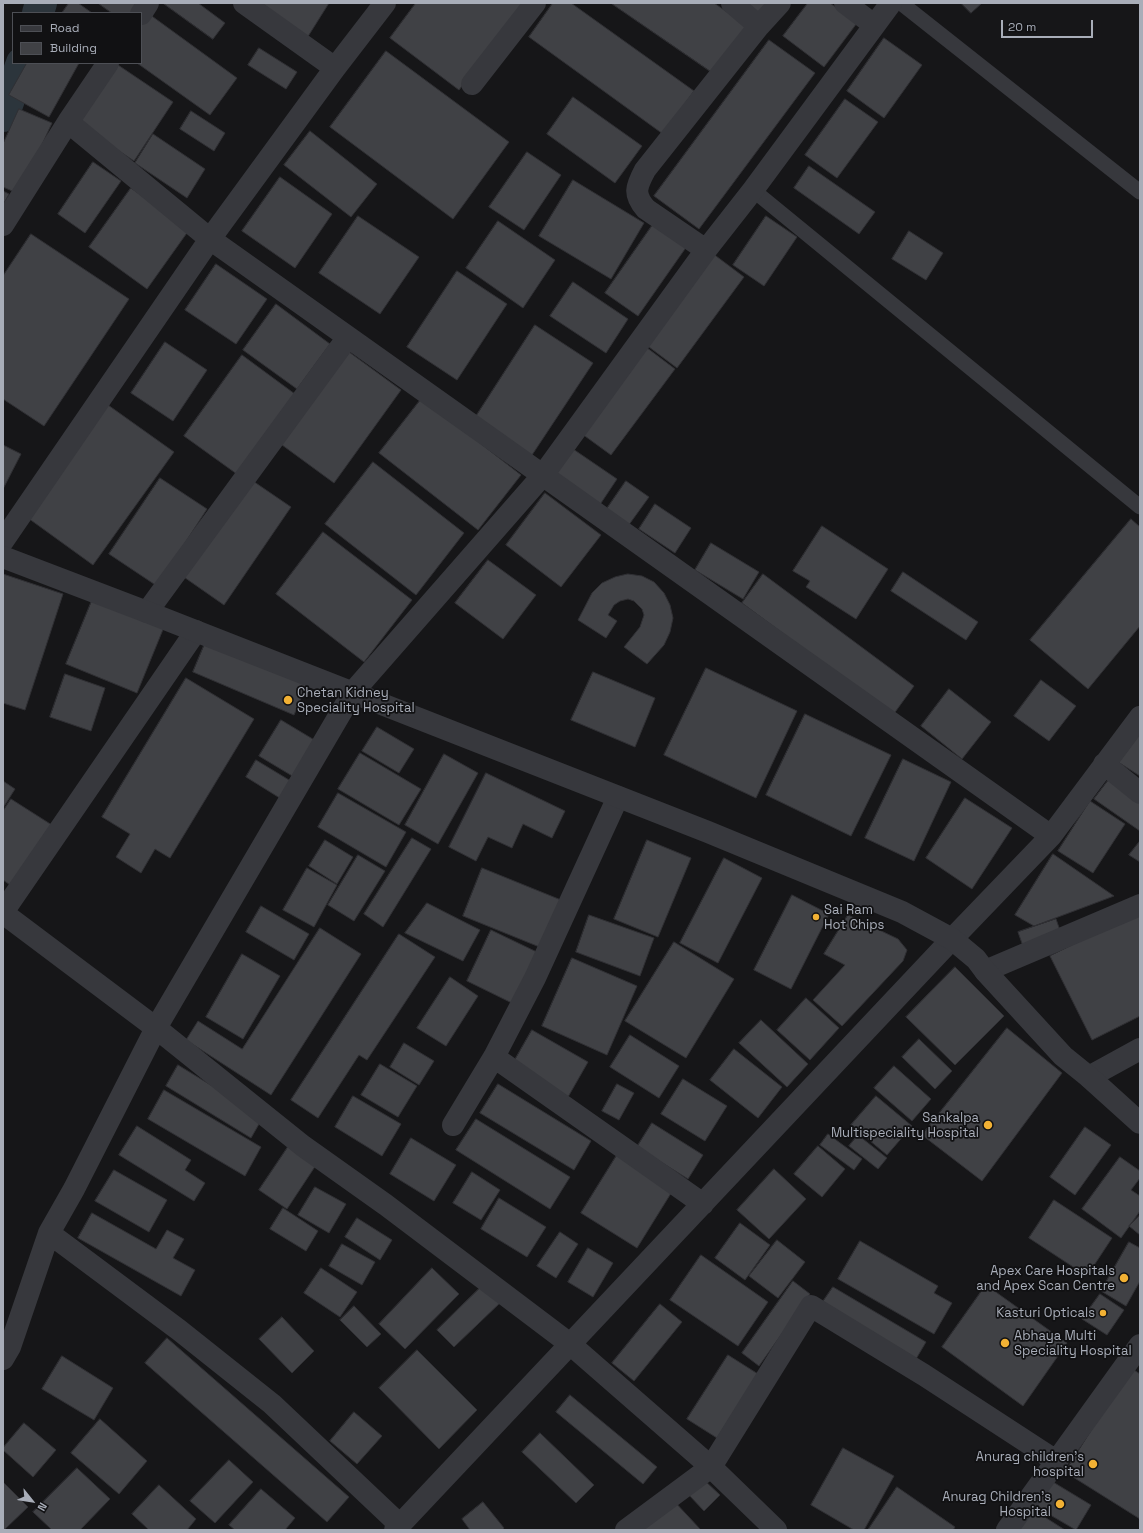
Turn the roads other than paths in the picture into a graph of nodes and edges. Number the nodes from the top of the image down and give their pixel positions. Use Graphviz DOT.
graph roads {
  1 [pos="148,3"];
  2 [pos="244,3"];
  3 [pos="385,3"];
  4 [pos="534,3"];
  5 [pos="732,3"];
  6 [pos="780,3"];
  7 [pos="845,3"];
  8 [pos="891,3"];
  9 [pos="901,3"];
  10 [pos="142,12"];
  11 [pos="874,25"];
  12 [pos="760,26"];
  13 [pos="107,64"];
  14 [pos="335,68"];
  15 [pos="472,84"];
  16 [pos="68,122"];
  17 [pos="753,190"];
  18 [pos="1140,192"];
  19 [pos="3,225"];
  20 [pos="210,239"];
  21 [pos="706,250"];
  22 [pos="348,337"];
  23 [pos="543,475"];
  24 [pos="1140,507"];
  25 [pos="3,542"];
  26 [pos="3,558"];
  27 [pos="147,612"];
  28 [pos="196,631"];
  29 [pos="353,692"];
  30 [pos="1140,717"];
  31 [pos="1104,764"];
  32 [pos="1140,793"];
  33 [pos="618,797"];
  34 [pos="1051,836"];
  35 [pos="1140,905"];
  36 [pos="3,912"];
  37 [pos="952,939"];
  38 [pos="985,971"];
  39 [pos="156,1028"];
  40 [pos="1140,1049"];
  41 [pos="494,1057"];
  42 [pos="1089,1077"];
  43 [pos="1140,1123"];
  44 [pos="453,1126"];
  45 [pos="703,1204"];
  46 [pos="49,1233"];
  47 [pos="570,1344"];
  48 [pos="1140,1345"];
  49 [pos="3,1359"];
  50 [pos="1056,1462"];
  51 [pos="711,1467"];
  52 [pos="398,1528"];
  53 [pos="626,1530"];
  54 [pos="776,1530"];
  55 [pos="1007,1530"];
  1 -- 10 [label="street"];
  2 -- 14 [label="street"];
  3 -- 14 [label="street"];
  4 -- 15 [label="street"];
  5 -- 12 [label="street"];
  6 -- 12 [label="street"];
  7 -- 11 [label="street"];
  8 -- 11 [label="street"];
  9 -- 18 [label="lane"];
  11 -- 17 [label="street"];
  12 -- 21 [label="street"];
  13 -- 16 [label="street"];
  14 -- 20 [label="street"];
  16 -- 19 [label="street"];
  16 -- 20 [label="street"];
  17 -- 21 [label="street"];
  17 -- 24 [label="lane"];
  20 -- 22 [label="street"];
  20 -- 25 [label="street"];
  21 -- 23 [label="street"];
  22 -- 23 [label="street"];
  22 -- 27 [label="street"];
  23 -- 29 [label="street"];
  23 -- 34 [label="street"];
  26 -- 27 [label="street"];
  27 -- 28 [label="street"];
  28 -- 29 [label="street"];
  28 -- 36 [label="street"];
  29 -- 33 [label="street"];
  29 -- 39 [label="street"];
  30 -- 31 [label="street"];
  31 -- 32 [label="street"];
  31 -- 34 [label="street"];
  33 -- 37 [label="street"];
  33 -- 41 [label="street"];
  34 -- 37 [label="street"];
  35 -- 38 [label="street"];
  36 -- 39 [label="street"];
  37 -- 38 [label="street"];
  37 -- 45 [label="street"];
  38 -- 42 [label="street"];
  39 -- 46 [label="street"];
  39 -- 47 [label="street"];
  40 -- 42 [label="street"];
  41 -- 44 [label="street"];
  41 -- 45 [label="street"];
  42 -- 43 [label="street"];
  45 -- 47 [label="street"];
  46 -- 49 [label="street"];
  46 -- 52 [label="street"];
  47 -- 51 [label="street"];
  47 -- 52 [label="street"];
  48 -- 50 [label="street"];
  50 -- 51 [label="street"];
  50 -- 55 [label="street"];
  51 -- 53 [label="street"];
  51 -- 54 [label="street"];
}
